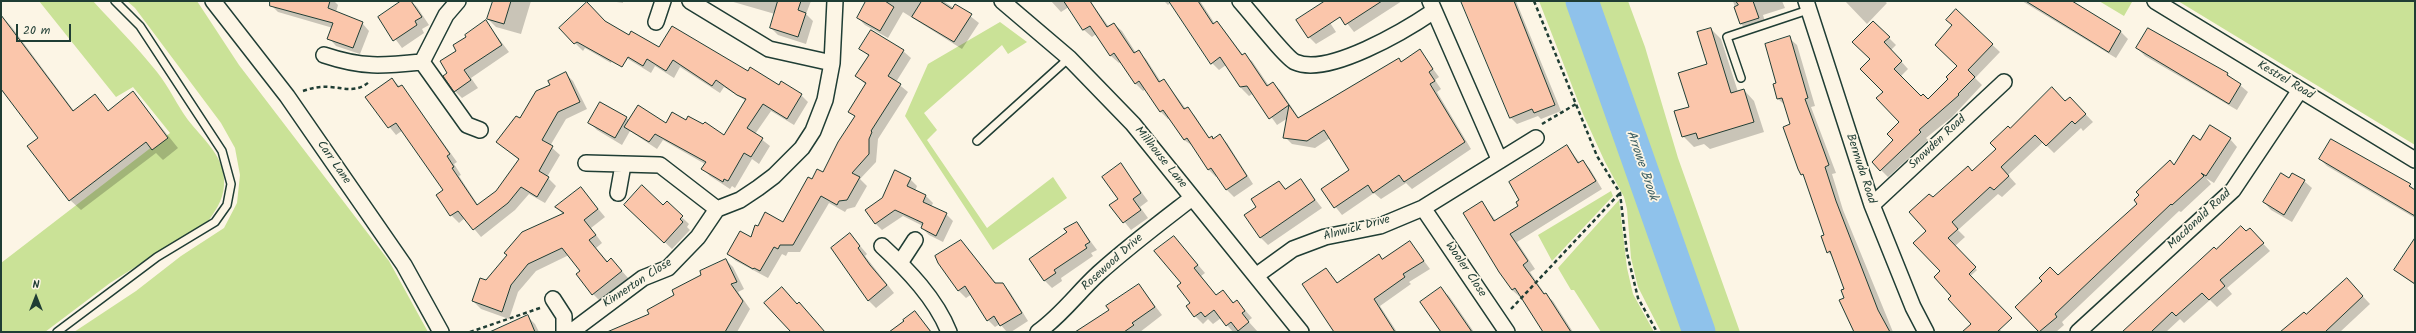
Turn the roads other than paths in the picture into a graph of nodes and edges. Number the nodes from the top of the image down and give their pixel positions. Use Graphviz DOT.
graph roads {
  1 [pos="115,1"];
  2 [pos="213,1"];
  3 [pos="458,1"];
  4 [pos="663,1"];
  5 [pos="690,1"];
  6 [pos="835,1"];
  7 [pos="1002,1"];
  8 [pos="1240,1"];
  9 [pos="2155,1"];
  10 [pos="1807,5"];
  11 [pos="1432,6"];
  12 [pos="656,22"];
  13 [pos="324,55"];
  14 [pos="1069,58"];
  15 [pos="422,62"];
  16 [pos="832,63"];
  17 [pos="1741,78"];
  18 [pos="2004,82"];
  19 [pos="2300,90"];
  20 [pos="480,130"];
  21 [pos="1536,138"];
  22 [pos="977,141"];
  23 [pos="1499,159"];
  24 [pos="2415,160"];
  25 [pos="586,163"];
  26 [pos="623,165"];
  27 [pos="618,193"];
  28 [pos="1192,198"];
  29 [pos="1872,205"];
  30 [pos="1423,208"];
  31 [pos="717,209"];
  32 [pos="915,240"];
  33 [pos="882,246"];
  34 [pos="900,263"];
  35 [pos="1256,275"];
  36 [pos="554,301"];
  37 [pos="1504,326"];
  38 [pos="57,332"];
  39 [pos="441,332"];
  40 [pos="564,332"];
  41 [pos="571,332"];
  42 [pos="949,332"];
  43 [pos="1038,332"];
  44 [pos="1301,332"];
  45 [pos="1926,332"];
  46 [pos="2078,332"];
  1 -- 38 [label="lane"];
  2 -- 39 [label="street, Carr Lane"];
  3 -- 15 [label="street"];
  4 -- 12 [label="street"];
  5 -- 16 [label="street"];
  6 -- 16 [label="street"];
  7 -- 14 [label="street, Millhouse Lane"];
  8 -- 11 [label="street"];
  9 -- 19 [label="street, Kestrel Road"];
  10 -- 17 [label="lane"];
  10 -- 29 [label="street, Bermuda Road"];
  11 -- 23 [label="street"];
  13 -- 15 [label="street"];
  14 -- 22 [label="lane"];
  14 -- 28 [label="street, Millhouse Lane"];
  15 -- 20 [label="street"];
  16 -- 31 [label="street"];
  18 -- 29 [label="street, Snowden Road"];
  19 -- 24 [label="street, Kestrel Road"];
  19 -- 46 [label="street, Macdonald Road"];
  21 -- 23 [label="street, Alnwick Drive"];
  23 -- 30 [label="street, Alnwick Drive"];
  25 -- 26 [label="street"];
  26 -- 27 [label="street"];
  26 -- 31 [label="street"];
  28 -- 35 [label="street, Millhouse Lane"];
  28 -- 43 [label="street, Rosewood Drive"];
  29 -- 45 [label="street, Bermuda Road"];
  30 -- 35 [label="street, Alnwick Drive"];
  30 -- 37 [label="street, Wooler Close"];
  31 -- 41 [label="street, Kinnerton Close"];
  32 -- 34 [label="street"];
  33 -- 34 [label="street"];
  34 -- 42 [label="street"];
  35 -- 44 [label="street, Millhouse Lane"];
  36 -- 40 [label="street"];
}
